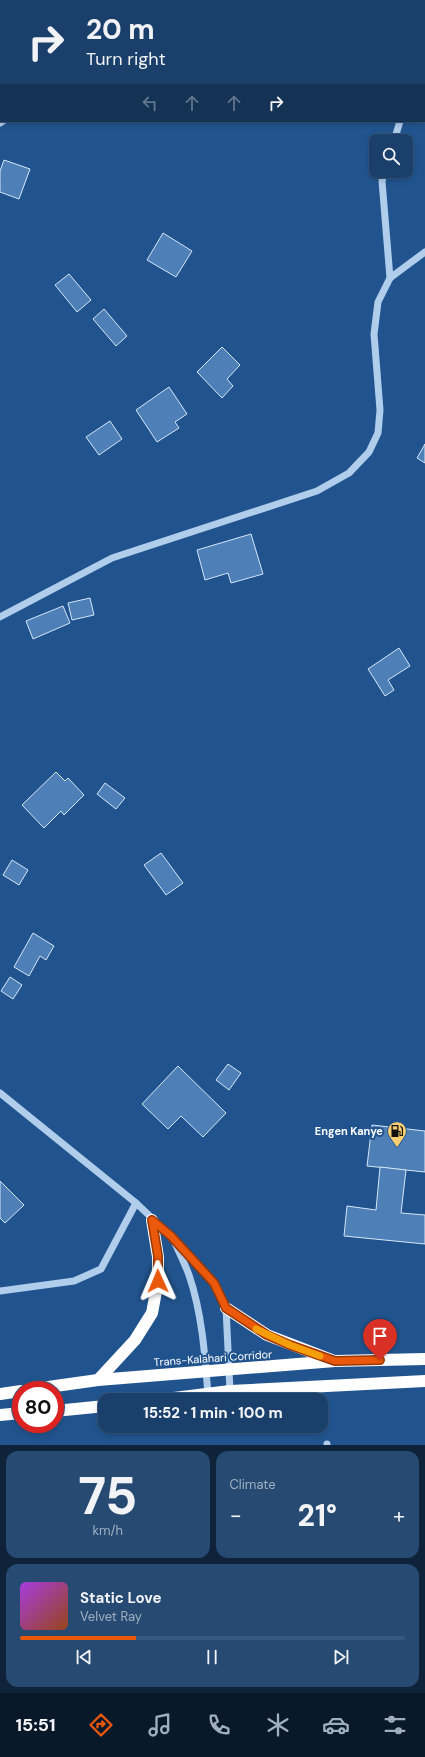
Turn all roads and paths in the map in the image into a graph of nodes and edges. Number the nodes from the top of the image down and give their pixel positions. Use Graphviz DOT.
graph roads {
  1 [pos="400,122"];
  2 [pos="396,134"];
  3 [pos="383,178"];
  4 [pos="425,252"];
  5 [pos="390,278"];
  6 [pos="0,617"];
  7 [pos="0,1093"];
  8 [pos="136,1203"];
  9 [pos="152,1220"];
  10 [pos="171,1236"];
  11 [pos="0,1290"];
  12 [pos="226,1308"];
  13 [pos="425,1359"];
  14 [pos="335,1361"];
  15 [pos="229,1369"];
  16 [pos="206,1372"];
  17 [pos="98,1380"];
  18 [pos="425,1381"];
  19 [pos="64,1385"];
  20 [pos="230,1391"];
  21 [pos="12,1392"];
  22 [pos="208,1393"];
  23 [pos="219,1393"];
  24 [pos="0,1394"];
  25 [pos="98,1407"];
  26 [pos="64,1410"];
  27 [pos="12,1414"];
  28 [pos="0,1415"];
  1 -- 2 [label="street"];
  3 -- 5 [label="street"];
  4 -- 5 [label="street"];
  5 -- 6 [label="street"];
  7 -- 8 [label="street"];
  8 -- 9 [label="street"];
  8 -- 11 [label="street"];
  9 -- 10 [label="street"];
  9 -- 17 [label="highway"];
  10 -- 12 [label="street"];
  10 -- 16 [label="street"];
  12 -- 14 [label="highway"];
  12 -- 15 [label="street"];
  13 -- 14 [label="highway, Trans-Kalahari Corridor"];
  14 -- 15 [label="highway, Trans-Kalahari Corridor"];
  15 -- 16 [label="highway, Trans-Kalahari Corridor"];
  15 -- 20 [label="street"];
  16 -- 17 [label="highway, Trans-Kalahari Corridor"];
  16 -- 22 [label="street"];
  17 -- 19 [label="highway, Trans-Kalahari Corridor"];
  18 -- 20 [label="highway"];
  20 -- 23 [label="highway"];
  21 -- 24 [label="highway"];
  25 -- 26 [label="highway"];
  27 -- 28 [label="highway"];
}
